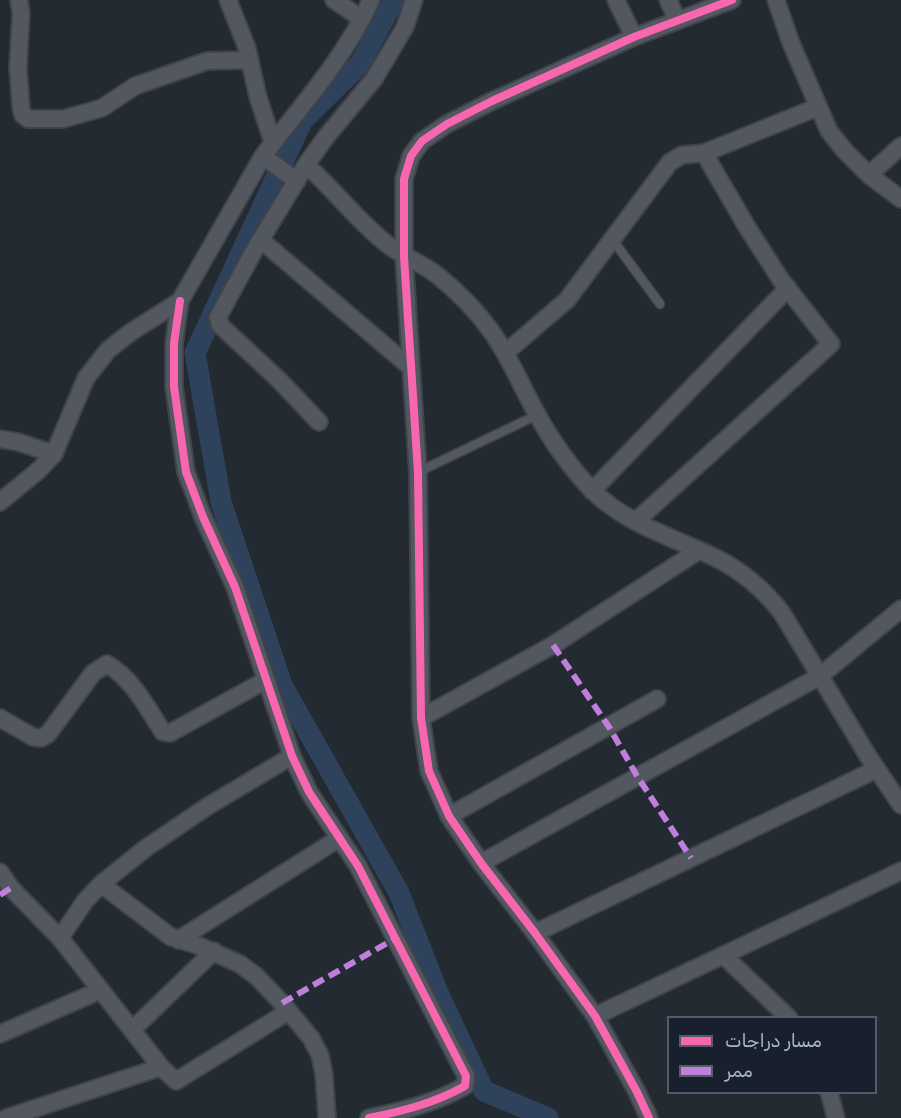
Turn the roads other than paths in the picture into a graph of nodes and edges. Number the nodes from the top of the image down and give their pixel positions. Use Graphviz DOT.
graph roads {
  1 [pos="19,0"];
  2 [pos="228,0"];
  3 [pos="334,0"];
  4 [pos="371,0"];
  5 [pos="414,0"];
  6 [pos="616,0"];
  7 [pos="668,0"];
  8 [pos="732,0"];
  9 [pos="776,0"];
  10 [pos="362,19"];
  11 [pos="678,19"];
  12 [pos="634,38"];
  13 [pos="250,60"];
  14 [pos="818,107"];
  15 [pos="901,146"];
  16 [pos="268,153"];
  17 [pos="704,153"];
  18 [pos="306,165"];
  19 [pos="869,175"];
  20 [pos="294,179"];
  21 [pos="901,199"];
  22 [pos="612,238"];
  23 [pos="261,240"];
  24 [pos="404,257"];
  25 [pos="788,288"];
  26 [pos="180,301"];
  27 [pos="660,304"];
  28 [pos="505,353"];
  29 [pos="410,367"];
  30 [pos="537,415"];
  31 [pos="319,422"];
  32 [pos="0,440"];
  33 [pos="54,454"];
  34 [pos="418,473"];
  35 [pos="592,490"];
  36 [pos="0,502"];
  37 [pos="636,521"];
  38 [pos="698,550"];
  39 [pos="901,609"];
  40 [pos="820,676"];
  41 [pos="266,680"];
  42 [pos="657,699"];
  43 [pos="0,718"];
  44 [pos="422,718"];
  45 [pos="292,756"];
  46 [pos="877,769"];
  47 [pos="901,805"];
  48 [pos="449,816"];
  49 [pos="338,839"];
  50 [pos="481,863"];
  51 [pos="901,871"];
  52 [pos="0,872"];
  53 [pos="101,884"];
  54 [pos="536,933"];
  55 [pos="60,939"];
  56 [pos="178,940"];
  57 [pos="214,951"];
  58 [pos="724,956"];
  59 [pos="101,990"];
  60 [pos="288,1011"];
  61 [pos="595,1016"];
  62 [pos="788,1016"];
  63 [pos="132,1030"];
  64 [pos="0,1034"];
  65 [pos="161,1067"];
  66 [pos="830,1094"];
  67 [pos="6,1118"];
  68 [pos="327,1118"];
  69 [pos="369,1118"];
  70 [pos="649,1118"];
  71 [pos="836,1118"];
  1 -- 13 [label="street"];
  2 -- 13 [label="street"];
  3 -- 10 [label="street"];
  4 -- 10 [label="street"];
  5 -- 18 [label="street"];
  6 -- 12 [label="street"];
  7 -- 11 [label="street"];
  8 -- 11 [label="street"];
  9 -- 14 [label="street"];
  10 -- 16 [label="street"];
  11 -- 12 [label="street"];
  12 -- 24 [label="street"];
  13 -- 16 [label="street"];
  14 -- 17 [label="street"];
  14 -- 19 [label="street"];
  15 -- 19 [label="street"];
  16 -- 20 [label="street"];
  16 -- 26 [label="street"];
  17 -- 22 [label="street"];
  17 -- 25 [label="street"];
  18 -- 20 [label="street"];
  18 -- 24 [label="street"];
  19 -- 21 [label="street"];
  20 -- 23 [label="street"];
  22 -- 27 [label="lane"];
  22 -- 28 [label="street"];
  23 -- 29 [label="street"];
  23 -- 31 [label="street"];
  24 -- 28 [label="street"];
  24 -- 29 [label="street"];
  25 -- 35 [label="street"];
  25 -- 37 [label="street"];
  26 -- 33 [label="street"];
  26 -- 41 [label="street"];
  28 -- 30 [label="street"];
  29 -- 34 [label="street"];
  30 -- 34 [label="lane"];
  30 -- 35 [label="street"];
  32 -- 33 [label="street"];
  33 -- 36 [label="street"];
  34 -- 44 [label="street"];
  35 -- 37 [label="street"];
  37 -- 38 [label="street"];
  38 -- 40 [label="street"];
  38 -- 44 [label="street"];
  39 -- 40 [label="street"];
  40 -- 46 [label="street"];
  40 -- 50 [label="street"];
  41 -- 43 [label="street"];
  41 -- 45 [label="street"];
  42 -- 48 [label="street"];
  44 -- 48 [label="street"];
  45 -- 49 [label="street"];
  45 -- 53 [label="street"];
  46 -- 47 [label="street"];
  46 -- 54 [label="street"];
  48 -- 50 [label="street"];
  49 -- 56 [label="street"];
  49 -- 69 [label="street"];
  50 -- 54 [label="street"];
  51 -- 58 [label="street"];
  52 -- 55 [label="street"];
  53 -- 55 [label="street"];
  53 -- 56 [label="street"];
  54 -- 61 [label="street"];
  55 -- 59 [label="street"];
  56 -- 57 [label="street"];
  57 -- 60 [label="street"];
  57 -- 63 [label="street"];
  58 -- 61 [label="street"];
  58 -- 62 [label="street"];
  59 -- 63 [label="street"];
  59 -- 64 [label="street"];
  60 -- 65 [label="street"];
  60 -- 68 [label="street"];
  61 -- 70 [label="street"];
  63 -- 65 [label="street"];
  65 -- 67 [label="street"];
  66 -- 71 [label="street"];
}
